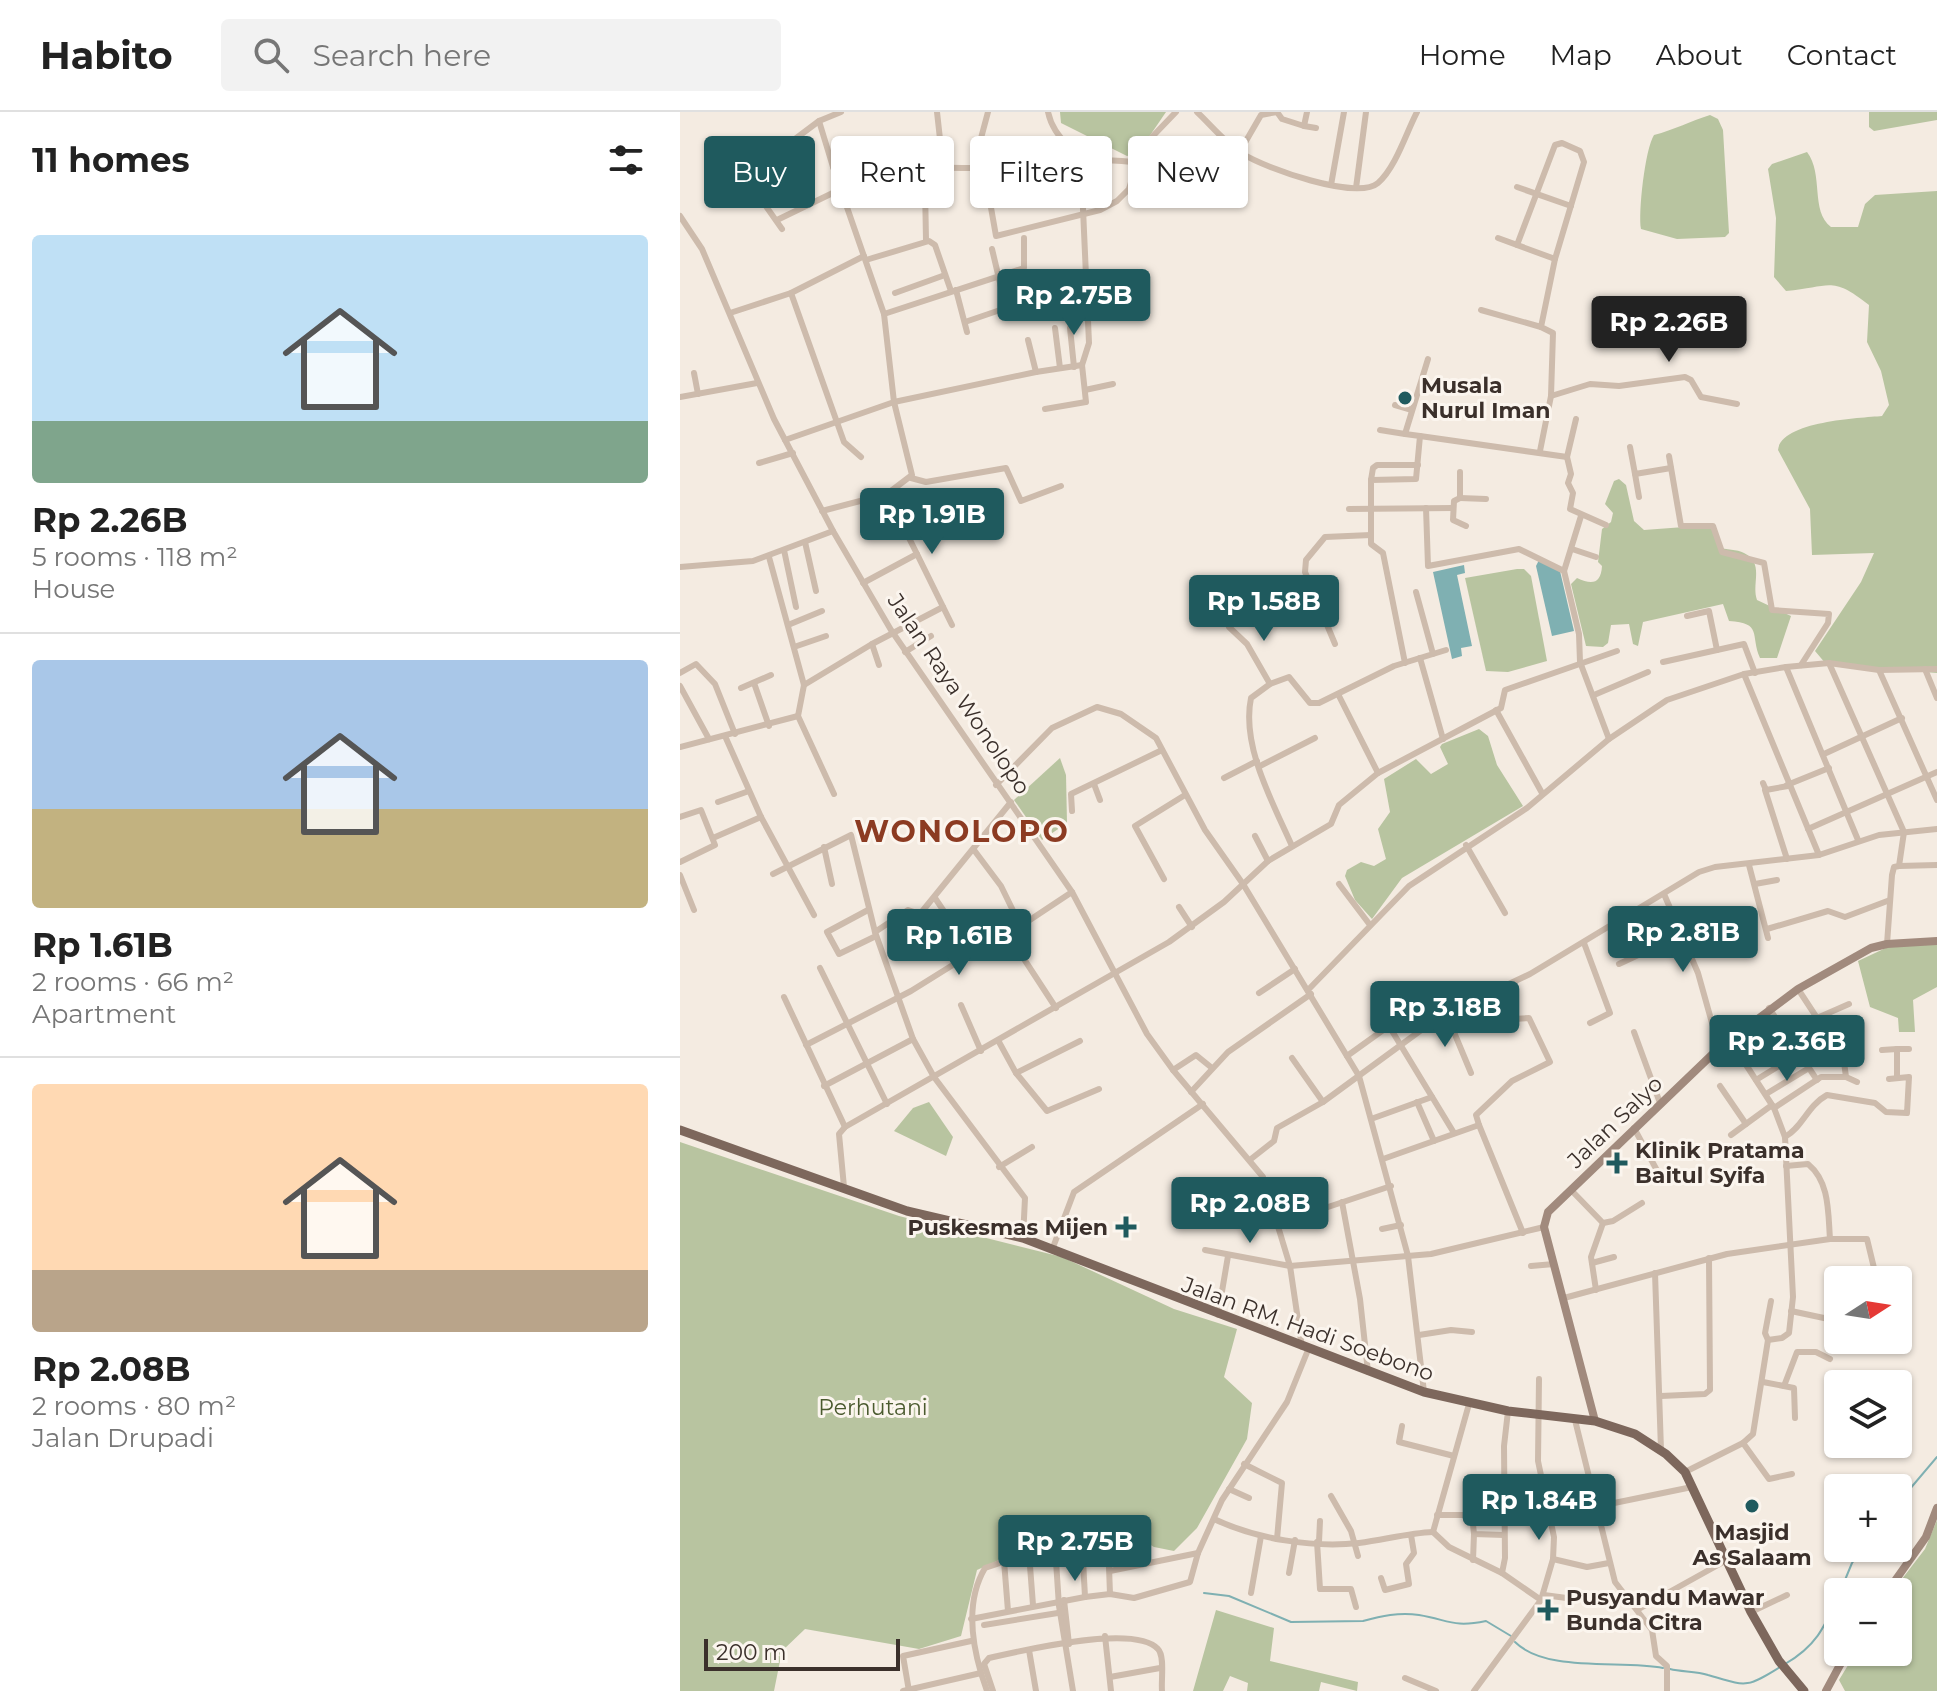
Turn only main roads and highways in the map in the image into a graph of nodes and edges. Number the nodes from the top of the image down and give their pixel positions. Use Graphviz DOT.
graph roads {
  1 [pos="680,1130"];
  2 [pos="1798,1689"];
  1 -- 2 [label="main road, Jalan RM. Hadi Soebono"];
}
